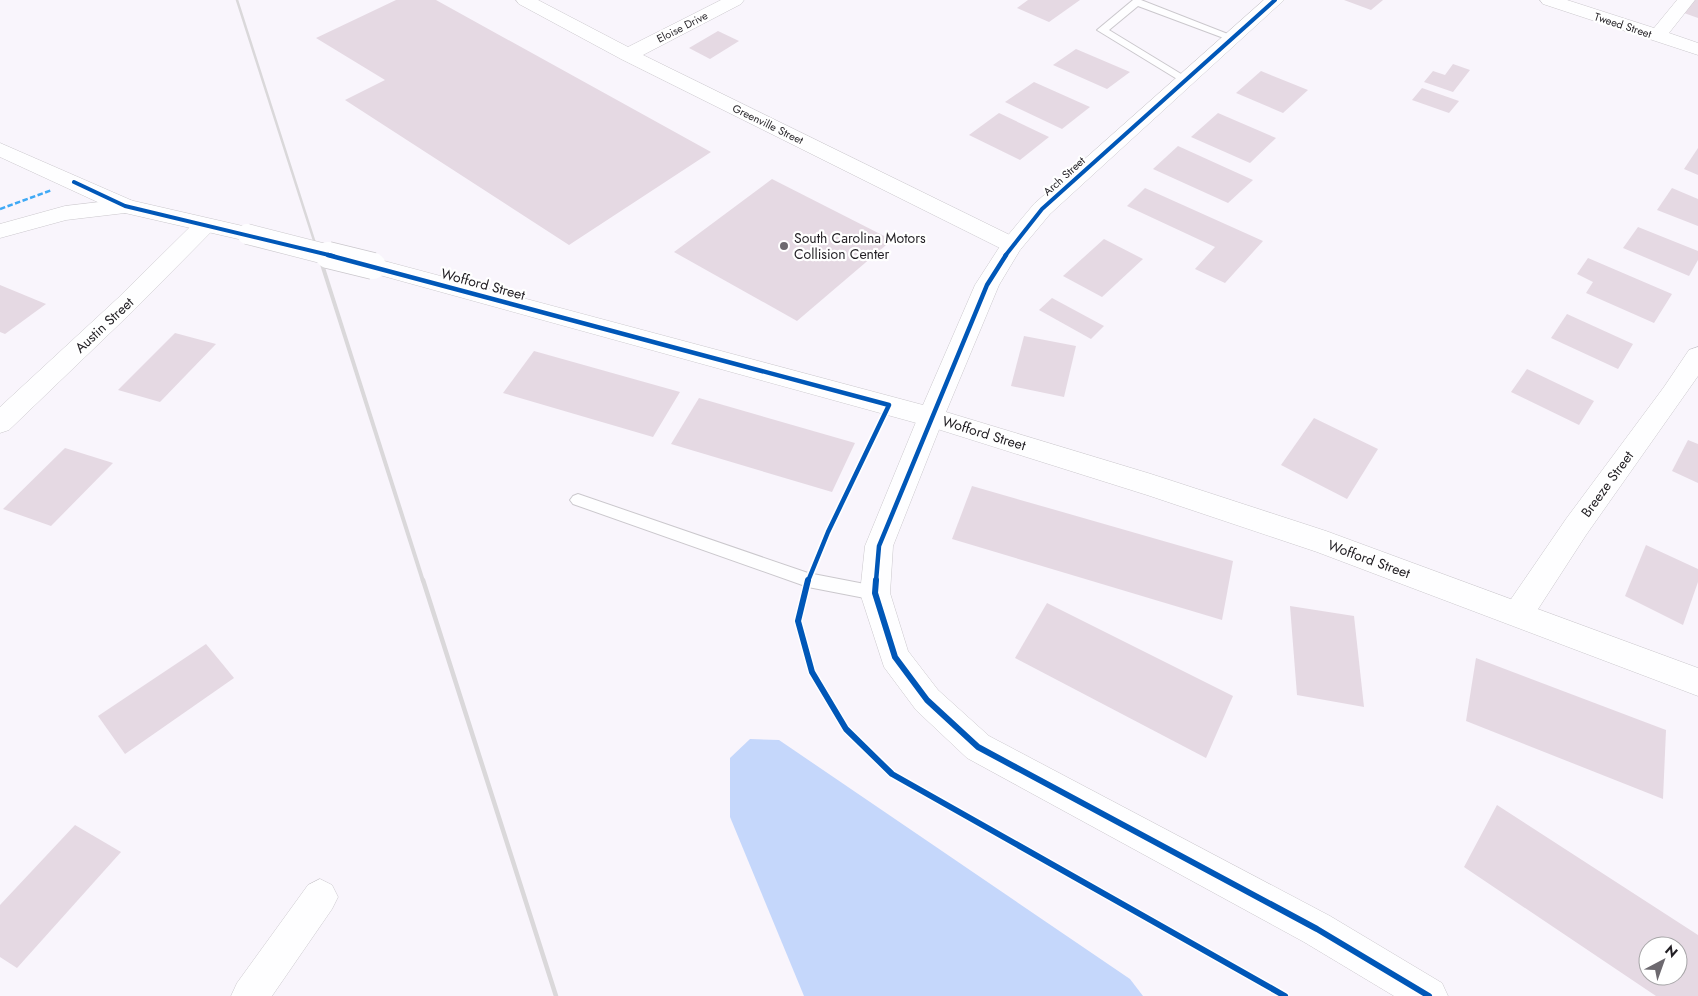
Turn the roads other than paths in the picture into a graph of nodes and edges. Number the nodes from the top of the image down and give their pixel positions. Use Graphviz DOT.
graph roads {
  1 [pos="525,0"];
  2 [pos="735,0"];
  3 [pos="1276,0"];
  4 [pos="1549,0"];
  5 [pos="1686,0"];
  6 [pos="1657,36"];
  7 [pos="1233,38"];
  8 [pos="1698,49"];
  9 [pos="628,55"];
  10 [pos="1186,80"];
  11 [pos="0,149"];
  12 [pos="125,206"];
  13 [pos="205,225"];
  14 [pos="0,231"];
  15 [pos="1012,245"];
  16 [pos="1698,356"];
  17 [pos="932,417"];
  18 [pos="0,422"];
  19 [pos="578,500"];
  20 [pos="875,593"];
  21 [pos="1518,614"];
  22 [pos="1698,682"];
  23 [pos="320,897"];
  24 [pos="250,996"];
  25 [pos="1429,996"];
  1 -- 9 [label="street, Greenville Street"];
  2 -- 9 [label="street, Eloise Drive"];
  3 -- 7 [label="street, Arch Street"];
  4 -- 6 [label="street, Tweed Street"];
  5 -- 6 [label="street"];
  6 -- 8 [label="street, Tweed Street"];
  7 -- 10 [label="street, Arch Street"];
  7 -- 10 [label="lane"];
  9 -- 15 [label="street, Greenville Street"];
  10 -- 15 [label="street, Arch Street"];
  11 -- 12 [label="street, Wofford Street"];
  12 -- 13 [label="street, Wofford Street"];
  12 -- 14 [label="street"];
  13 -- 17 [label="street, Wofford Street, bridge"];
  13 -- 18 [label="street, Austin Street"];
  15 -- 17 [label="street, Arch Street"];
  16 -- 21 [label="street, Breeze Street"];
  17 -- 20 [label="street, Arch Street"];
  17 -- 21 [label="street, Wofford Street"];
  19 -- 20 [label="lane"];
  20 -- 25 [label="street"];
  21 -- 22 [label="street, Wofford Street"];
  23 -- 24 [label="street"];
}
